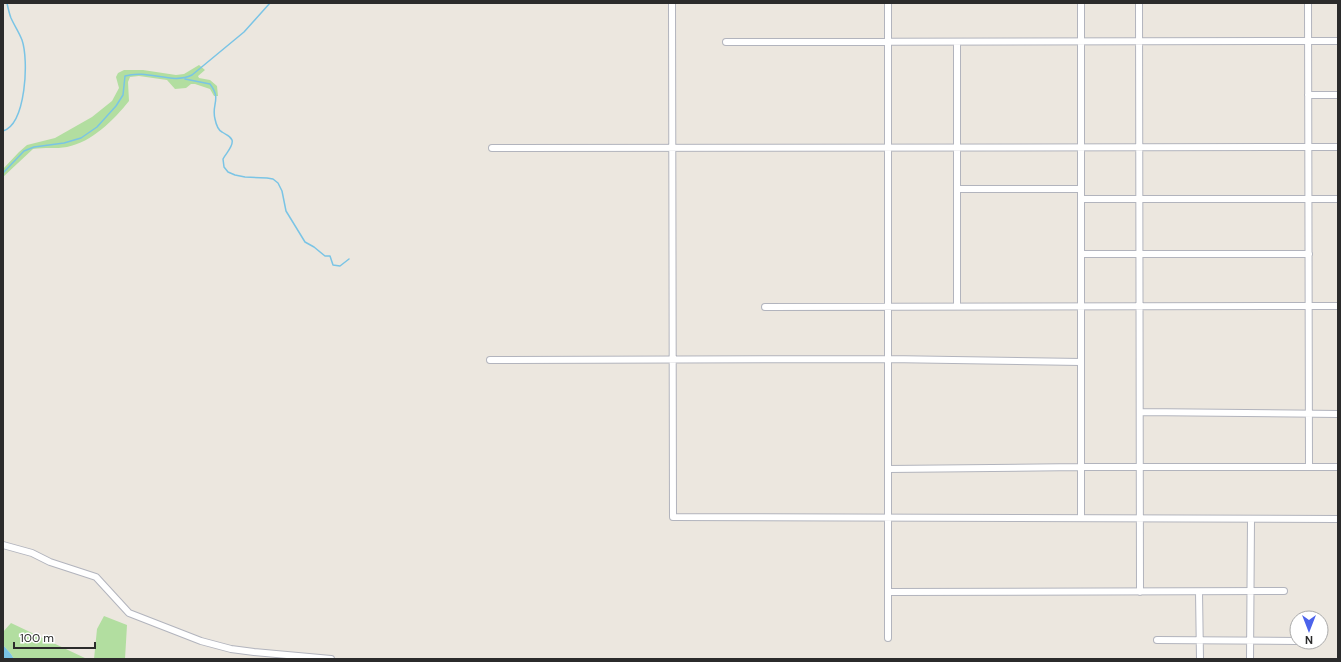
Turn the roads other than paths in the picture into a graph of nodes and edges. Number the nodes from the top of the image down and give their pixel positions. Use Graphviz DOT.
graph roads {
  1 [pos="672,3"];
  2 [pos="888,3"];
  3 [pos="1081,3"];
  4 [pos="1139,3"];
  5 [pos="1308,3"];
  6 [pos="1308,41"];
  7 [pos="1338,41"];
  8 [pos="726,42"];
  9 [pos="888,42"];
  10 [pos="957,42"];
  11 [pos="1081,42"];
  12 [pos="1139,42"];
  13 [pos="1308,94"];
  14 [pos="1338,94"];
  15 [pos="957,147"];
  16 [pos="1081,147"];
  17 [pos="1139,147"];
  18 [pos="1308,147"];
  19 [pos="1338,147"];
  20 [pos="492,148"];
  21 [pos="672,148"];
  22 [pos="888,148"];
  23 [pos="957,189"];
  24 [pos="1081,189"];
  25 [pos="1081,199"];
  26 [pos="1139,199"];
  27 [pos="1308,199"];
  28 [pos="1338,199"];
  29 [pos="1081,254"];
  30 [pos="1140,254"];
  31 [pos="1308,254"];
  32 [pos="888,306"];
  33 [pos="957,306"];
  34 [pos="1081,306"];
  35 [pos="1140,306"];
  36 [pos="1309,306"];
  37 [pos="1338,306"];
  38 [pos="765,307"];
  39 [pos="490,360"];
  40 [pos="672,360"];
  41 [pos="888,360"];
  42 [pos="1081,362"];
  43 [pos="1140,412"];
  44 [pos="1308,414"];
  45 [pos="1338,414"];
  46 [pos="1082,467"];
  47 [pos="1140,467"];
  48 [pos="1309,467"];
  49 [pos="1338,467"];
  50 [pos="888,469"];
  51 [pos="888,518"];
  52 [pos="1082,518"];
  53 [pos="1140,518"];
  54 [pos="1251,519"];
  55 [pos="1338,519"];
  56 [pos="3,545"];
  57 [pos="888,592"];
  58 [pos="1140,592"];
  59 [pos="1199,592"];
  60 [pos="1250,592"];
  61 [pos="1284,592"];
  62 [pos="888,638"];
  63 [pos="1157,640"];
  64 [pos="1199,640"];
  65 [pos="1250,641"];
  66 [pos="1289,641"];
  67 [pos="331,659"];
  68 [pos="1200,659"];
  69 [pos="1250,659"];
  1 -- 21 [label="street"];
  2 -- 9 [label="street"];
  3 -- 11 [label="street"];
  4 -- 12 [label="street"];
  5 -- 6 [label="street"];
  6 -- 7 [label="street"];
  6 -- 12 [label="street"];
  6 -- 13 [label="street"];
  8 -- 9 [label="street"];
  9 -- 10 [label="street"];
  9 -- 22 [label="street"];
  10 -- 11 [label="street"];
  10 -- 15 [label="street"];
  11 -- 12 [label="street"];
  11 -- 16 [label="street"];
  12 -- 17 [label="street"];
  13 -- 14 [label="street"];
  13 -- 18 [label="street"];
  15 -- 16 [label="street"];
  15 -- 22 [label="street"];
  15 -- 23 [label="street"];
  16 -- 17 [label="street"];
  16 -- 24 [label="street"];
  17 -- 18 [label="street"];
  17 -- 26 [label="street"];
  18 -- 19 [label="street"];
  18 -- 27 [label="street"];
  20 -- 21 [label="street"];
  21 -- 22 [label="street"];
  21 -- 40 [label="street"];
  22 -- 32 [label="street"];
  23 -- 24 [label="street"];
  23 -- 33 [label="street"];
  24 -- 25 [label="street"];
  25 -- 26 [label="street"];
  25 -- 29 [label="street"];
  26 -- 27 [label="street"];
  26 -- 30 [label="street"];
  27 -- 28 [label="street"];
  27 -- 31 [label="street"];
  29 -- 30 [label="street"];
  29 -- 34 [label="street"];
  30 -- 31 [label="street"];
  30 -- 35 [label="street"];
  31 -- 36 [label="street"];
  32 -- 33 [label="street"];
  32 -- 38 [label="street"];
  32 -- 41 [label="street"];
  33 -- 34 [label="street"];
  34 -- 35 [label="street"];
  34 -- 42 [label="street"];
  35 -- 36 [label="street"];
  35 -- 43 [label="street"];
  36 -- 37 [label="street"];
  36 -- 44 [label="street"];
  39 -- 40 [label="street"];
  40 -- 41 [label="street"];
  40 -- 51 [label="street"];
  41 -- 42 [label="street"];
  41 -- 50 [label="street"];
  42 -- 46 [label="street"];
  43 -- 44 [label="street"];
  43 -- 47 [label="street"];
  44 -- 45 [label="street"];
  44 -- 48 [label="street"];
  46 -- 47 [label="street"];
  46 -- 50 [label="street"];
  46 -- 52 [label="street"];
  47 -- 48 [label="street"];
  47 -- 53 [label="street"];
  48 -- 49 [label="street"];
  50 -- 51 [label="street"];
  51 -- 52 [label="street"];
  51 -- 57 [label="street"];
  52 -- 53 [label="street"];
  53 -- 54 [label="street"];
  53 -- 58 [label="street"];
  54 -- 55 [label="street"];
  54 -- 60 [label="street"];
  56 -- 67 [label="street"];
  57 -- 58 [label="street"];
  57 -- 62 [label="street"];
  58 -- 59 [label="street"];
  59 -- 60 [label="street"];
  59 -- 64 [label="street"];
  60 -- 61 [label="street"];
  60 -- 65 [label="street"];
  63 -- 64 [label="street"];
  64 -- 65 [label="street"];
  64 -- 68 [label="street"];
  65 -- 66 [label="street"];
  65 -- 69 [label="street"];
}
